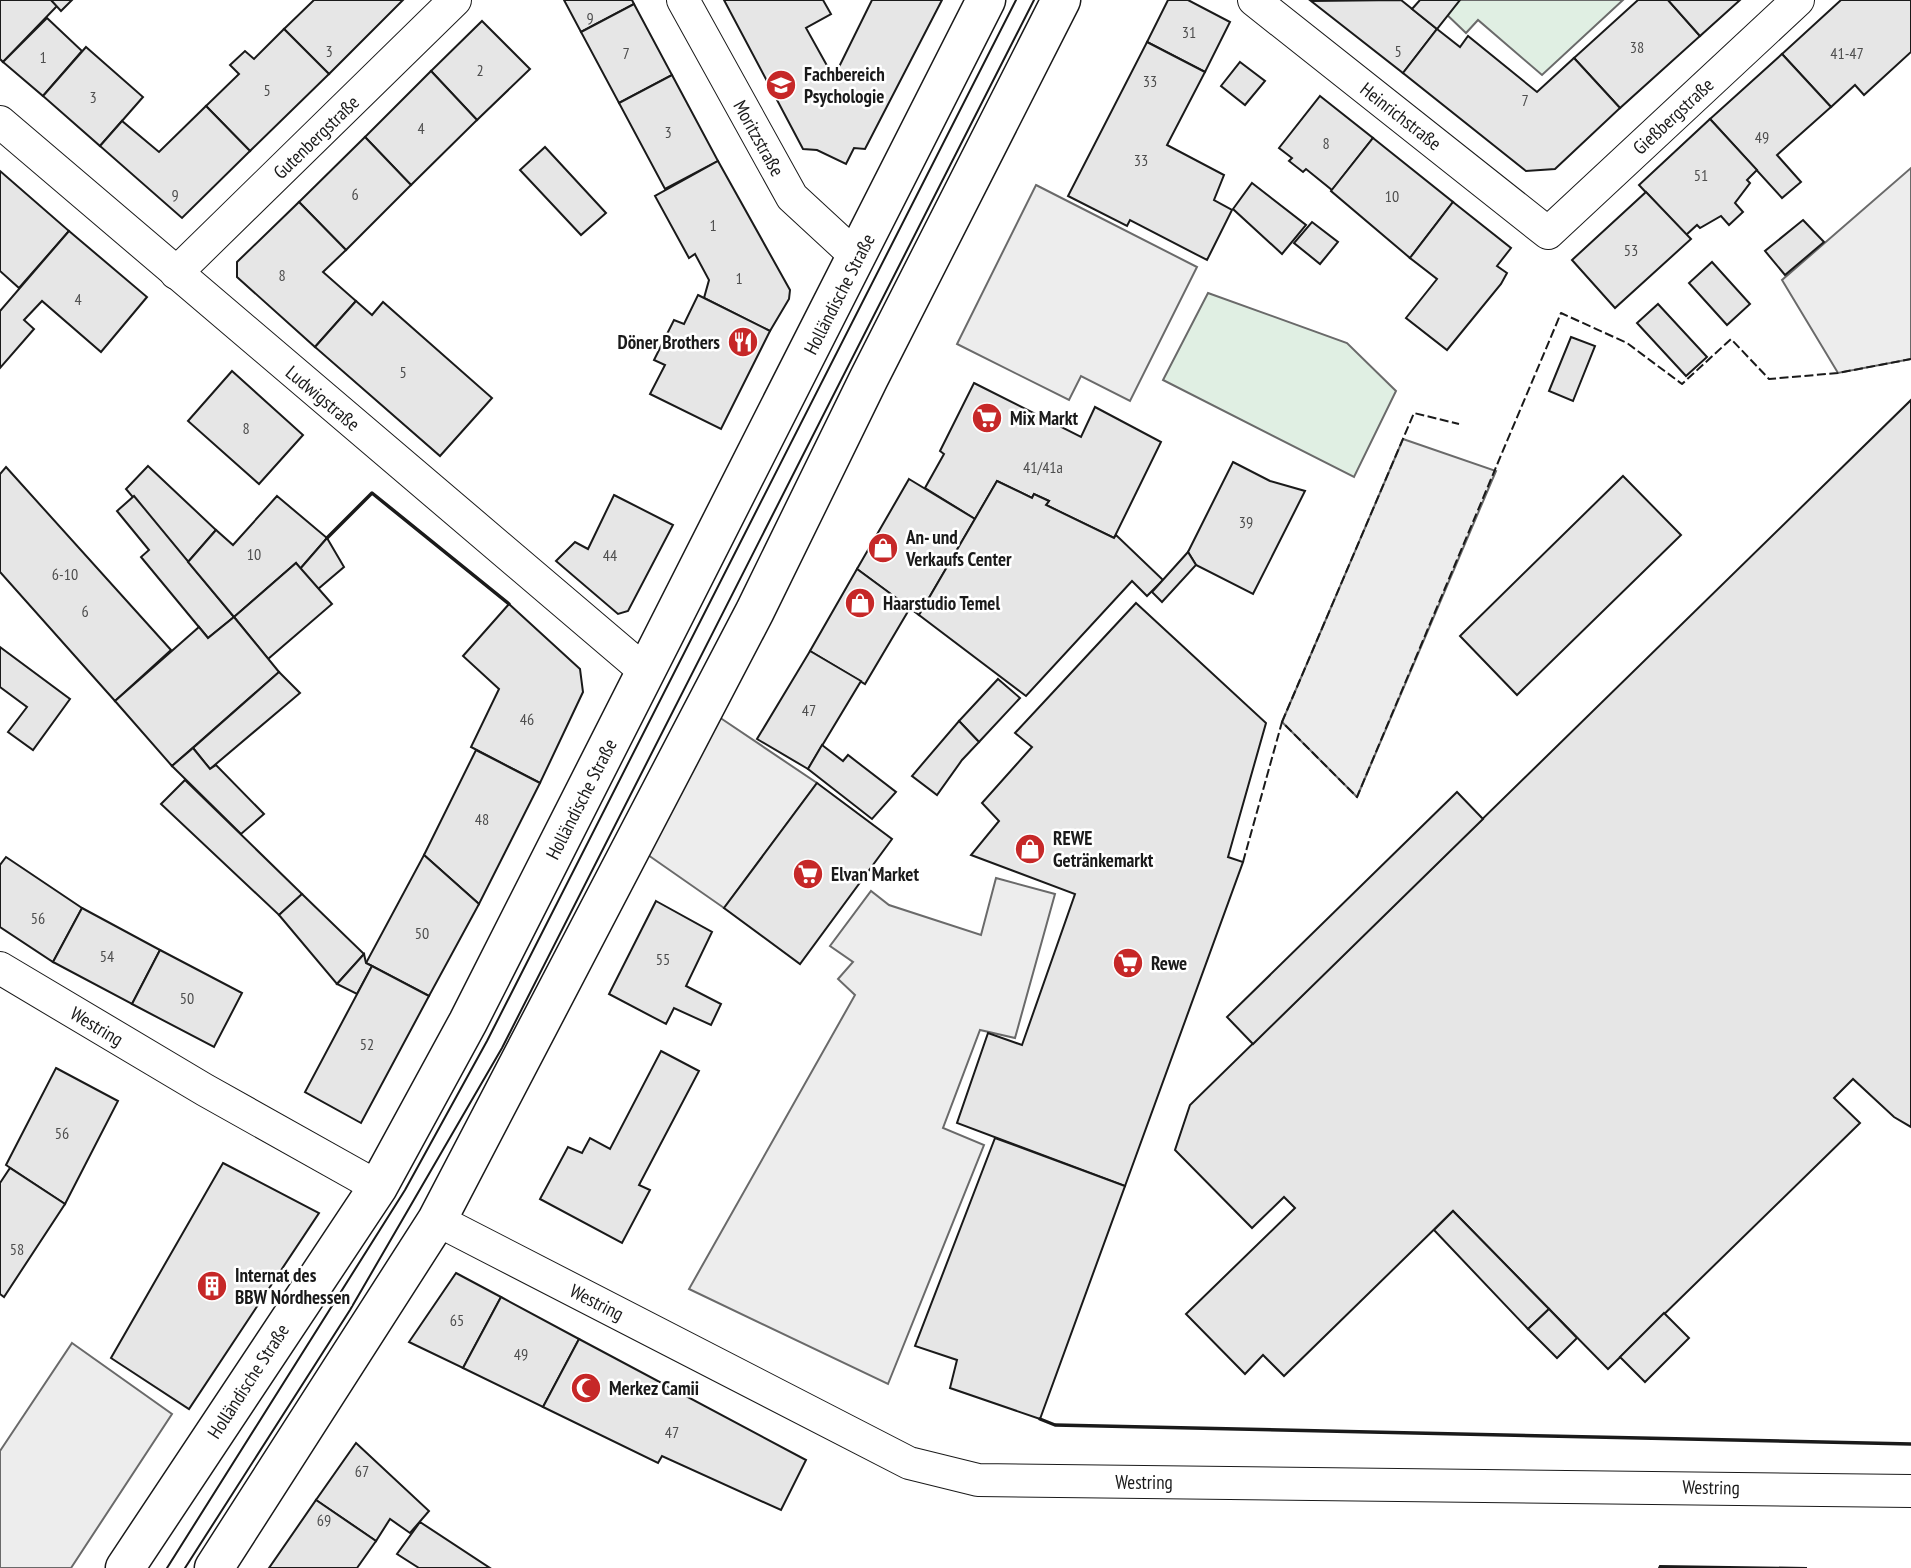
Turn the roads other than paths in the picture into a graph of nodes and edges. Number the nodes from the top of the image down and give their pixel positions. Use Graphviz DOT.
graph roads {
  1 [pos="455,0"];
  2 [pos="683,0"];
  3 [pos="986,0"];
  4 [pos="1061,0"];
  5 [pos="1254,0"];
  6 [pos="1798,0"];
  7 [pos="0,122"];
  8 [pos="1548,233"];
  9 [pos="858,258"];
  10 [pos="176,274"];
  11 [pos="646,672"];
  12 [pos="0,968"];
  13 [pos="378,1187"];
  14 [pos="437,1220"];
  15 [pos="1911,1491"];
  16 [pos="125,1568"];
  17 [pos="214,1568"];
  1 -- 10 [label="street, Gutenbergstraße"];
  2 -- 9 [label="street, Moritzstraße"];
  3 -- 9 [label="main road, Holländische Straße"];
  4 -- 14 [label="main road"];
  5 -- 8 [label="street, Heinrichstraße"];
  6 -- 8 [label="street, Gießbergstraße"];
  7 -- 10 [label="street, Ludwigstraße"];
  9 -- 11 [label="main road, Holländische Straße"];
  10 -- 11 [label="street, Ludwigstraße"];
  11 -- 13 [label="main road, Holländische Straße"];
  12 -- 13 [label="street, Westring"];
  13 -- 16 [label="main road, Holländische Straße"];
  14 -- 15 [label="street, Westring"];
  14 -- 17 [label="main road"];
}
